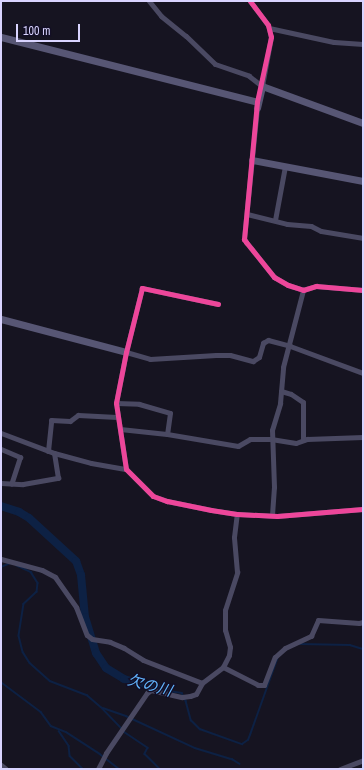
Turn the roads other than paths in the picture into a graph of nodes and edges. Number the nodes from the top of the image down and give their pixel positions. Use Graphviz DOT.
graph roads {
  1 [pos="149,1"];
  2 [pos="250,1"];
  3 [pos="269,28"];
  4 [pos="1,37"];
  5 [pos="363,44"];
  6 [pos="262,86"];
  7 [pos="257,105"];
  8 [pos="363,123"];
  9 [pos="252,160"];
  10 [pos="285,166"];
  11 [pos="363,181"];
  12 [pos="247,214"];
  13 [pos="275,220"];
  14 [pos="363,238"];
  15 [pos="303,290"];
  16 [pos="363,290"];
  17 [pos="218,304"];
  18 [pos="1,319"];
  19 [pos="290,346"];
  20 [pos="126,352"];
  21 [pos="363,373"];
  22 [pos="281,392"];
  23 [pos="116,403"];
  24 [pos="117,416"];
  25 [pos="120,429"];
  26 [pos="1,433"];
  27 [pos="167,434"];
  28 [pos="363,437"];
  29 [pos="271,439"];
  30 [pos="303,440"];
  31 [pos="1,449"];
  32 [pos="48,451"];
  33 [pos="54,453"];
  34 [pos="126,470"];
  35 [pos="1,483"];
  36 [pos="11,484"];
  37 [pos="363,509"];
  38 [pos="237,514"];
  39 [pos="272,515"];
  40 [pos="1,559"];
  41 [pos="363,622"];
  42 [pos="223,667"];
  43 [pos="202,683"];
  44 [pos="363,760"];
  45 [pos="1,765"];
  46 [pos="6,769"];
  47 [pos="98,769"];
  48 [pos="340,769"];
  1 -- 6 [label="street"];
  2 -- 3 [label="street"];
  3 -- 5 [label="street"];
  3 -- 6 [label="street"];
  4 -- 7 [label="street"];
  6 -- 7 [label="street"];
  6 -- 8 [label="street"];
  7 -- 9 [label="street"];
  9 -- 10 [label="street"];
  9 -- 12 [label="street"];
  10 -- 11 [label="street"];
  10 -- 13 [label="street"];
  12 -- 13 [label="street"];
  12 -- 15 [label="street"];
  13 -- 14 [label="street"];
  15 -- 16 [label="street"];
  15 -- 19 [label="street"];
  17 -- 20 [label="street"];
  18 -- 20 [label="street"];
  19 -- 20 [label="street"];
  19 -- 21 [label="street"];
  19 -- 22 [label="street"];
  20 -- 23 [label="street"];
  22 -- 29 [label="street"];
  22 -- 30 [label="street"];
  23 -- 24 [label="street"];
  23 -- 27 [label="street"];
  24 -- 25 [label="street"];
  24 -- 32 [label="street"];
  25 -- 27 [label="street"];
  25 -- 34 [label="street"];
  26 -- 32 [label="street"];
  27 -- 29 [label="street"];
  28 -- 30 [label="street"];
  29 -- 30 [label="street"];
  29 -- 39 [label="street"];
  31 -- 36 [label="street"];
  32 -- 33 [label="street"];
  33 -- 34 [label="street"];
  33 -- 36 [label="street"];
  34 -- 38 [label="street"];
  35 -- 36 [label="street"];
  37 -- 39 [label="street"];
  38 -- 39 [label="street"];
  38 -- 42 [label="street"];
  40 -- 43 [label="street"];
  41 -- 42 [label="street"];
  42 -- 43 [label="street"];
  43 -- 47 [label="street"];
  44 -- 48 [label="street"];
  45 -- 46 [label="street"];
}
